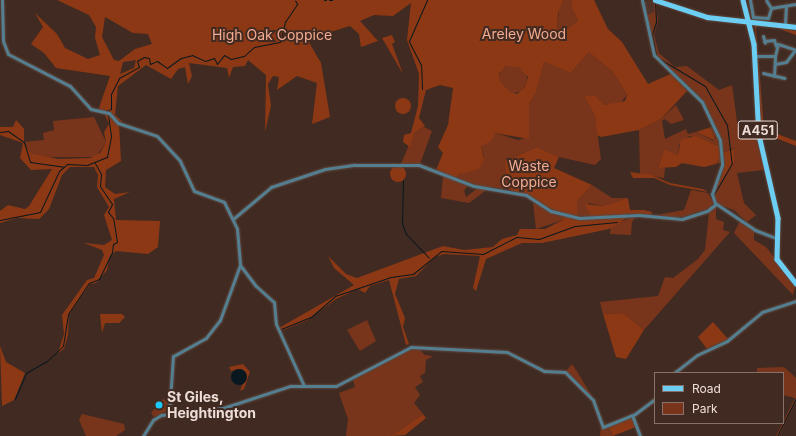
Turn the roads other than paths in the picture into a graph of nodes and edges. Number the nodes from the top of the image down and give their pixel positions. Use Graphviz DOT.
graph roads {
  1 [pos="2,0"];
  2 [pos="642,0"];
  3 [pos="655,0"];
  4 [pos="744,0"];
  5 [pos="750,0"];
  6 [pos="766,0"];
  7 [pos="794,0"];
  8 [pos="796,4"];
  9 [pos="786,7"];
  10 [pos="771,8"];
  11 [pos="748,20"];
  12 [pos="785,24"];
  13 [pos="796,28"];
  14 [pos="763,36"];
  15 [pos="776,46"];
  16 [pos="796,50"];
  17 [pos="755,56"];
  18 [pos="775,56"];
  19 [pos="775,64"];
  20 [pos="763,73"];
  21 [pos="774,76"];
  22 [pos="784,78"];
  23 [pos="716,204"];
  24 [pos="233,219"];
  25 [pos="776,238"];
  26 [pos="240,265"];
  27 [pos="796,283"];
  28 [pos="796,301"];
  29 [pos="675,372"];
  30 [pos="304,386"];
  31 [pos="654,400"];
  32 [pos="169,414"];
  33 [pos="632,415"];
  34 [pos="143,436"];
  35 [pos="640,436"];
  1 -- 24 [label="street"];
  2 -- 23 [label="street"];
  3 -- 11 [label="main road"];
  4 -- 11 [label="main road, A451"];
  5 -- 10 [label="street"];
  6 -- 10 [label="street"];
  7 -- 8 [label="street"];
  8 -- 9 [label="street"];
  9 -- 10 [label="street"];
  9 -- 12 [label="street"];
  11 -- 12 [label="main road"];
  11 -- 17 [label="main road, A451"];
  12 -- 13 [label="main road"];
  14 -- 15 [label="street"];
  15 -- 16 [label="street"];
  15 -- 18 [label="street"];
  16 -- 19 [label="street"];
  17 -- 18 [label="street"];
  17 -- 25 [label="main road, A451"];
  18 -- 19 [label="street"];
  19 -- 21 [label="street"];
  20 -- 21 [label="street"];
  21 -- 22 [label="street"];
  23 -- 24 [label="street"];
  23 -- 25 [label="street"];
  24 -- 26 [label="street"];
  25 -- 27 [label="main road, A451"];
  26 -- 30 [label="street"];
  26 -- 32 [label="street"];
  28 -- 29 [label="street"];
  30 -- 32 [label="street"];
  30 -- 33 [label="street"];
  31 -- 33 [label="street"];
  32 -- 34 [label="street"];
  33 -- 35 [label="street"];
}
